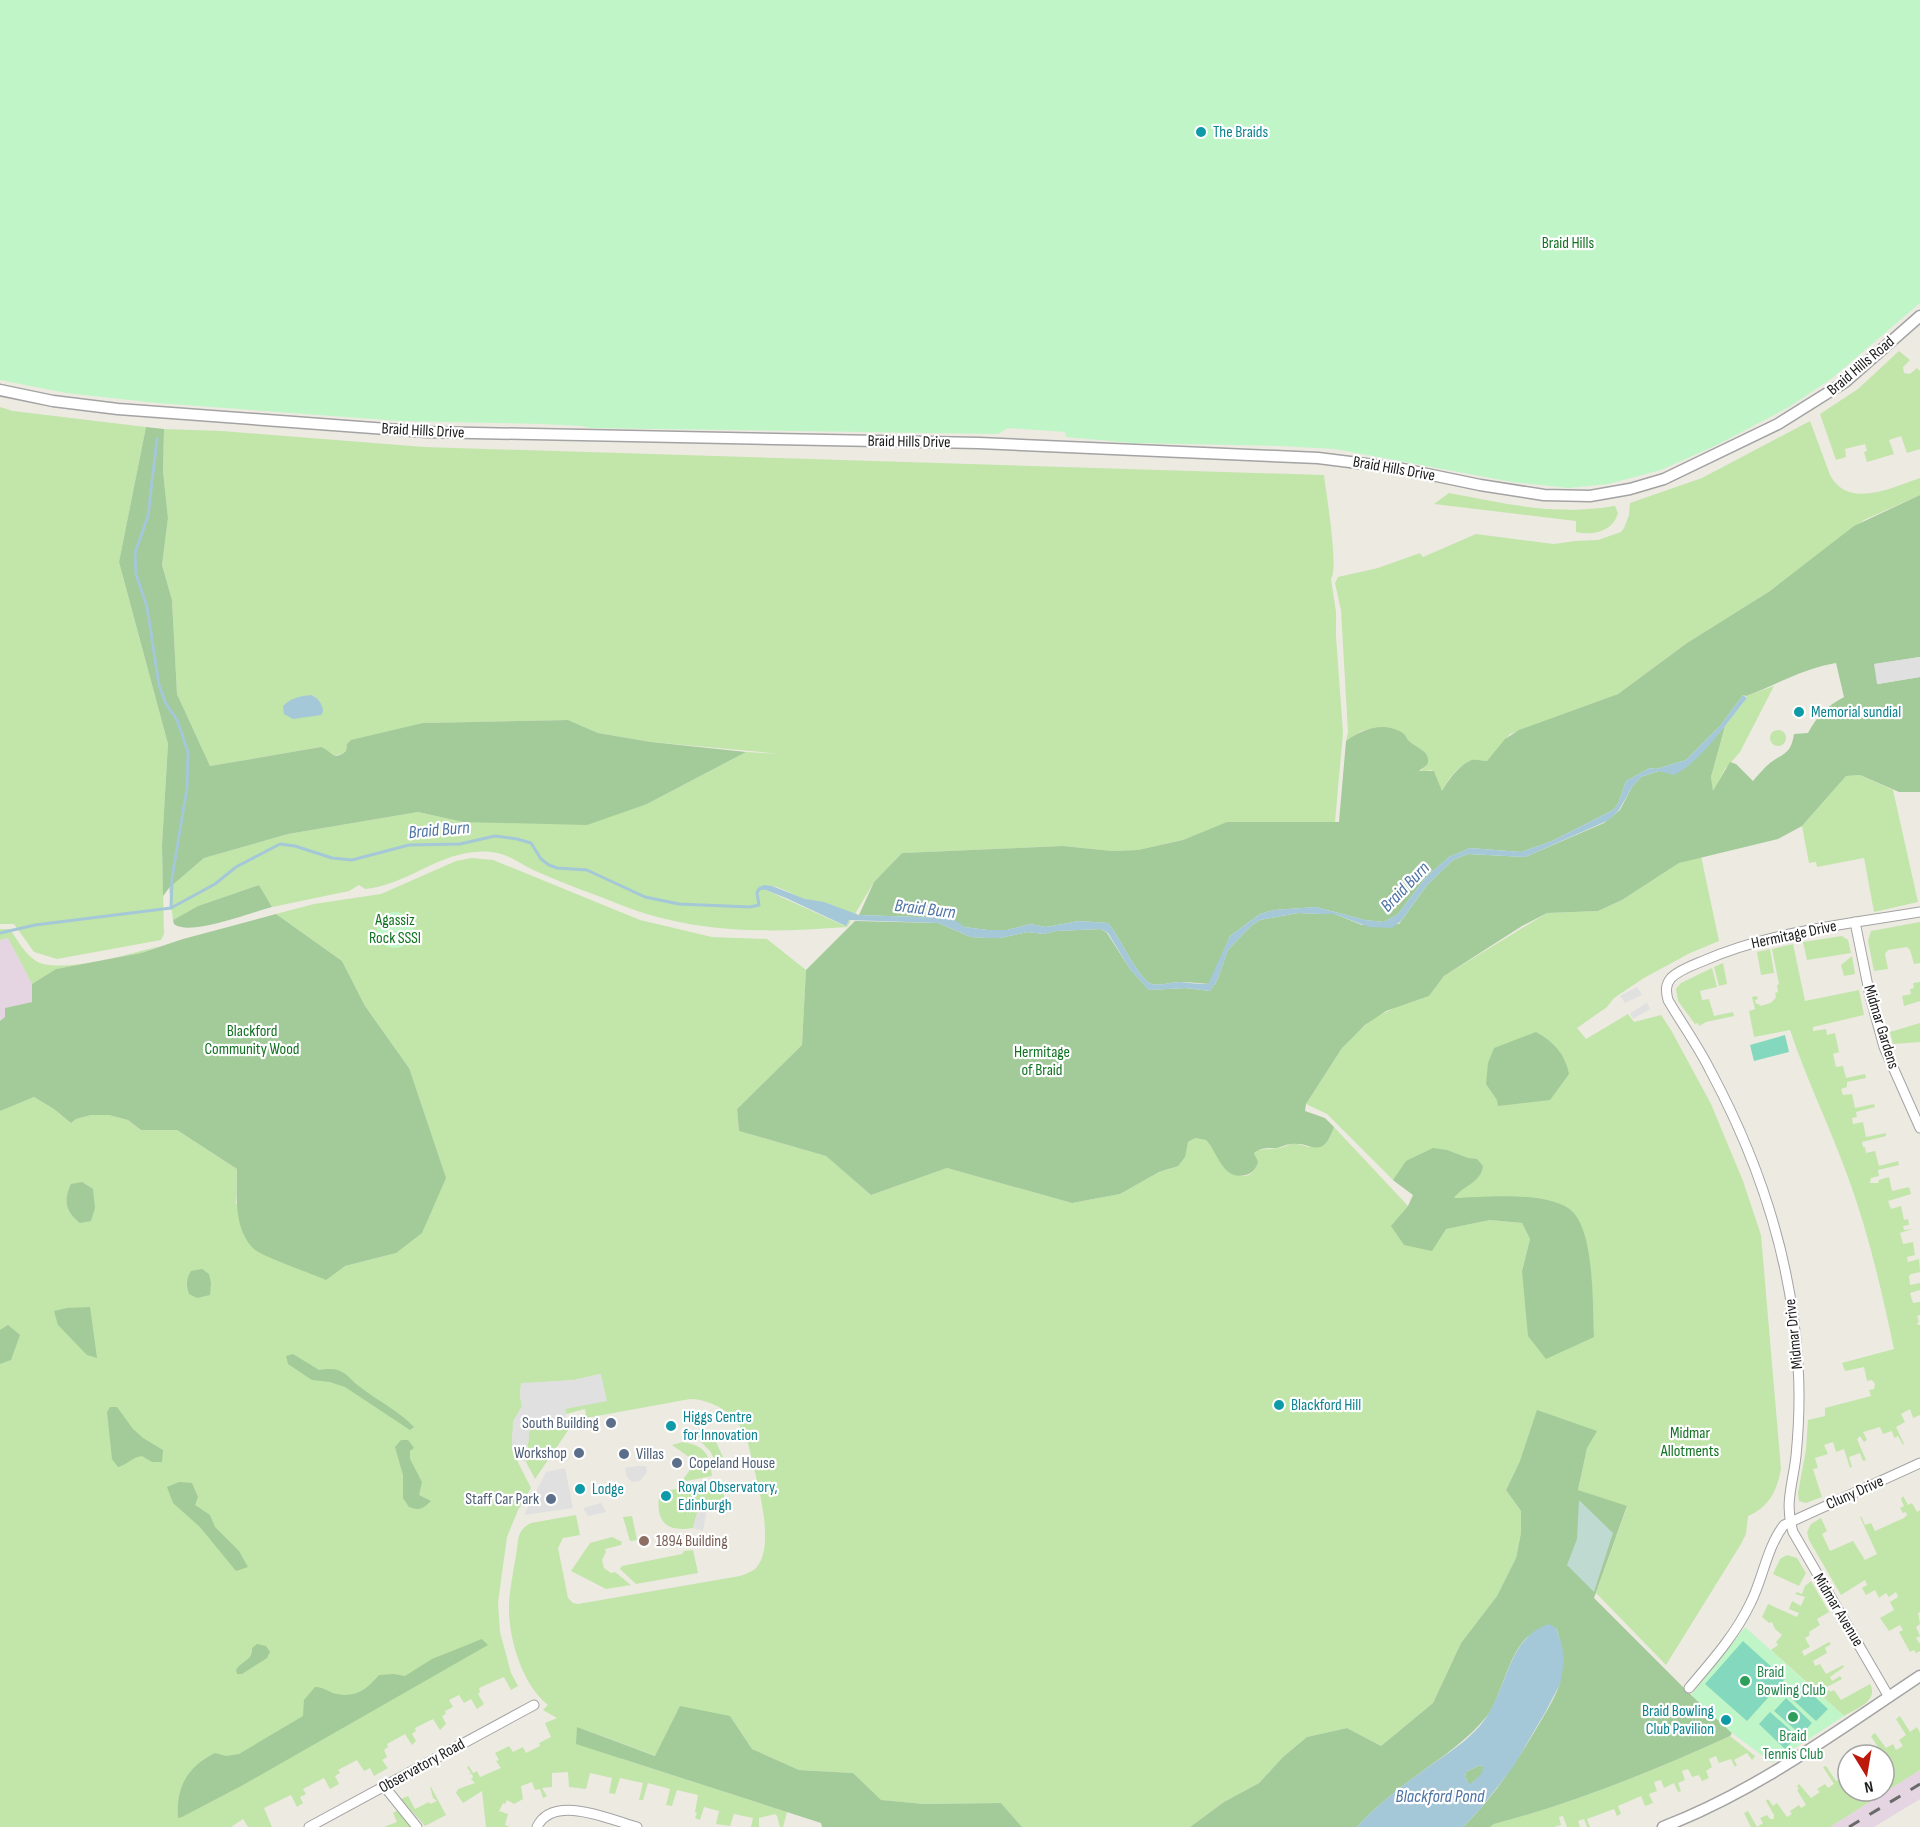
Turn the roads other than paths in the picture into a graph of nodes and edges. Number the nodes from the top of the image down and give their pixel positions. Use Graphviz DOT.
graph roads {
  1 [pos="1920,316"];
  2 [pos="0,390"];
  3 [pos="1799,412"];
  4 [pos="1920,912"];
  5 [pos="1856,922"];
  6 [pos="1673,977"];
  7 [pos="1920,1128"];
  8 [pos="1920,1463"];
  9 [pos="1790,1521"];
  10 [pos="1920,1676"];
  11 [pos="1689,1688"];
  12 [pos="1889,1697"];
  13 [pos="534,1705"];
  14 [pos="384,1786"];
  15 [pos="309,1827"];
  16 [pos="417,1827"];
  17 [pos="537,1827"];
  18 [pos="637,1827"];
  19 [pos="1663,1827"];
  1 -- 3 [label="street, Braid Hills Road"];
  2 -- 3 [label="street, Braid Hills Drive"];
  4 -- 5 [label="street, Hermitage Drive"];
  5 -- 6 [label="street, Hermitage Drive"];
  5 -- 7 [label="street, Midmar Gardens"];
  6 -- 9 [label="street, Midmar Drive"];
  8 -- 9 [label="street, Cluny Drive"];
  9 -- 11 [label="street"];
  9 -- 12 [label="street, Midmar Avenue"];
  10 -- 12 [label="street"];
  12 -- 19 [label="street"];
  13 -- 14 [label="street, Observatory Road"];
  14 -- 15 [label="street, Observatory Road"];
  14 -- 16 [label="street"];
  17 -- 18 [label="street"];
}
